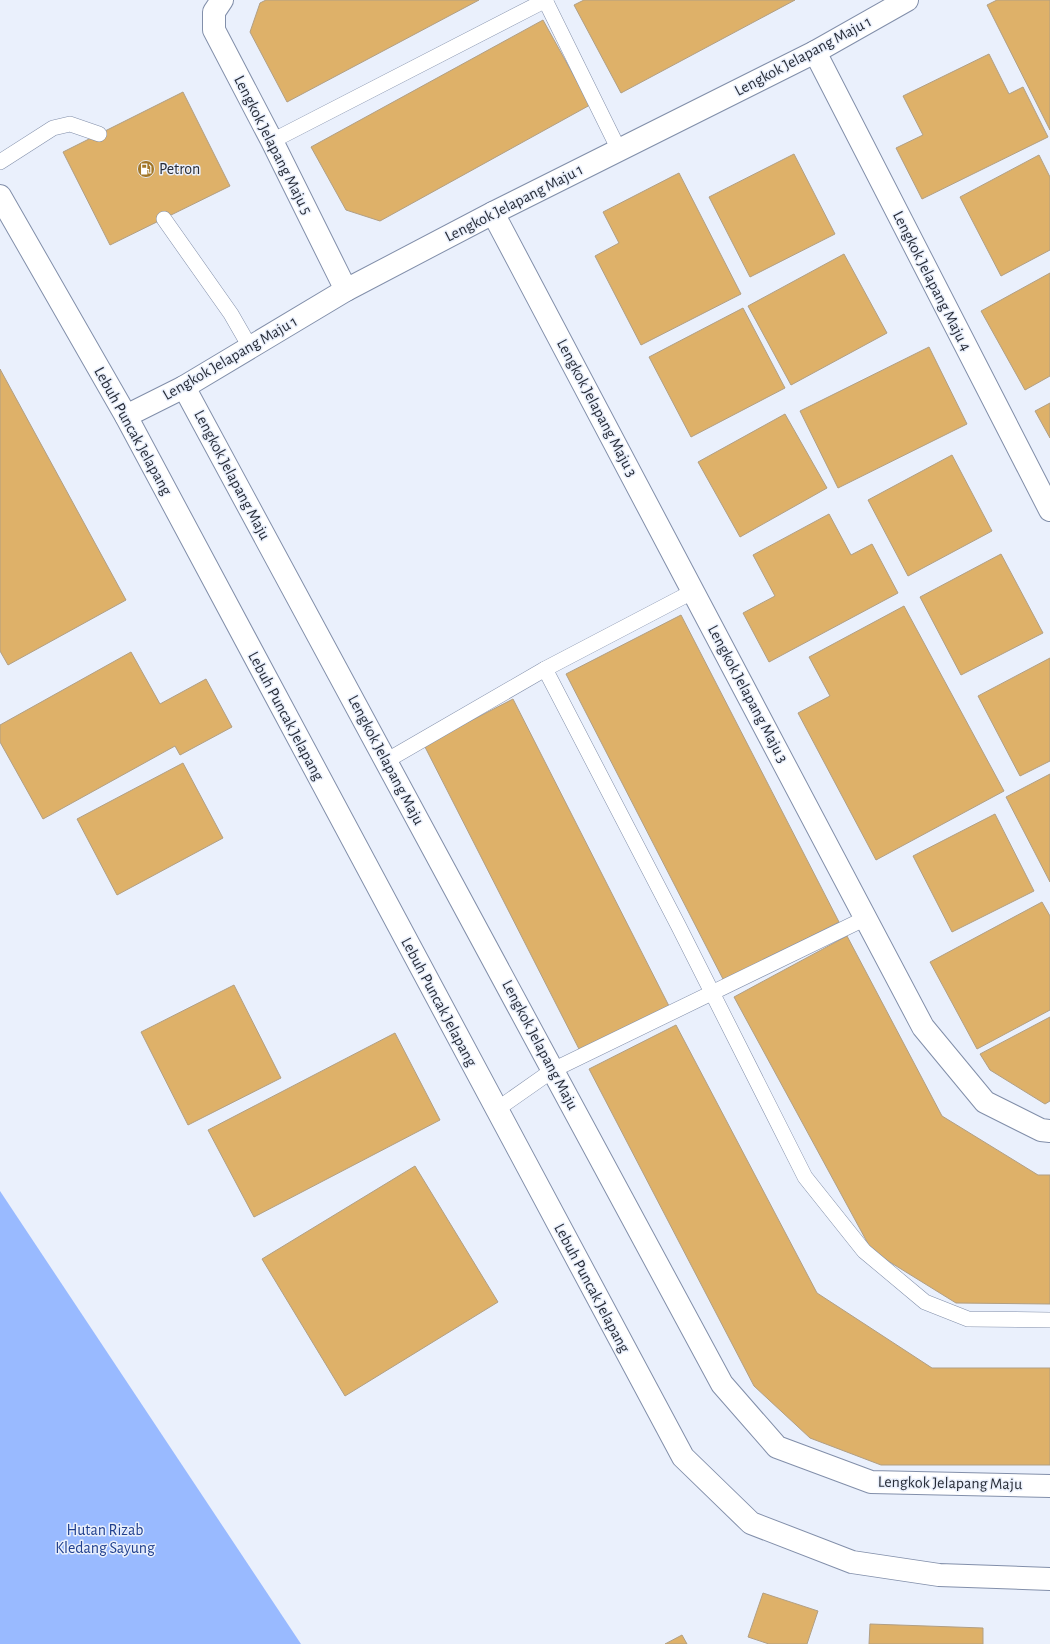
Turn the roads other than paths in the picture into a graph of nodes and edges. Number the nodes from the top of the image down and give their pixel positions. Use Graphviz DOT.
graph roads {
  1 [pos="222,0"];
  2 [pos="546,0"];
  3 [pos="905,1"];
  4 [pos="815,52"];
  5 [pos="99,134"];
  6 [pos="272,141"];
  7 [pos="619,150"];
  8 [pos="0,162"];
  9 [pos="0,196"];
  10 [pos="493,213"];
  11 [pos="164,219"];
  12 [pos="346,290"];
  13 [pos="250,347"];
  14 [pos="184,387"];
  15 [pos="126,416"];
  16 [pos="1050,510"];
  17 [pos="694,591"];
  18 [pos="545,669"];
  19 [pos="386,761"];
  20 [pos="866,918"];
  21 [pos="712,993"];
  22 [pos="553,1070"];
  23 [pos="496,1110"];
  24 [pos="1050,1131"];
  25 [pos="1050,1320"];
  26 [pos="1050,1486"];
  27 [pos="1050,1579"];
  1 -- 6 [label="street, Lengkok Jelapang Maju 5"];
  2 -- 6 [label="lane"];
  2 -- 7 [label="lane"];
  3 -- 4 [label="street, Lengkok Jelapang Maju 1"];
  4 -- 7 [label="street, Lengkok Jelapang Maju 1"];
  4 -- 16 [label="street, Lengkok Jelapang Maju 4"];
  5 -- 8 [label="lane"];
  6 -- 12 [label="street, Lengkok Jelapang Maju 5"];
  7 -- 10 [label="street, Lengkok Jelapang Maju 1"];
  9 -- 15 [label="street, Lebuh Puncak Jelapang"];
  10 -- 12 [label="street, Lengkok Jelapang Maju 1"];
  10 -- 17 [label="street, Lengkok Jelapang Maju 3"];
  11 -- 13 [label="lane"];
  12 -- 13 [label="street, Lengkok Jelapang Maju 1"];
  13 -- 14 [label="street, Lengkok Jelapang Maju 1"];
  14 -- 15 [label="street, Lengkok Jelapang Maju 1"];
  14 -- 19 [label="street, Lengkok Jelapang Maju"];
  15 -- 23 [label="street, Lebuh Puncak Jelapang"];
  17 -- 18 [label="lane"];
  17 -- 20 [label="street, Lengkok Jelapang Maju 3"];
  18 -- 19 [label="lane"];
  18 -- 21 [label="lane"];
  19 -- 22 [label="street, Lengkok Jelapang Maju"];
  20 -- 21 [label="lane"];
  20 -- 24 [label="street, Lengkok Jelapang Maju 3"];
  21 -- 22 [label="lane"];
  21 -- 25 [label="lane"];
  22 -- 23 [label="lane"];
  22 -- 26 [label="street, Lengkok Jelapang Maju"];
  23 -- 27 [label="street, Lebuh Puncak Jelapang"];
}
